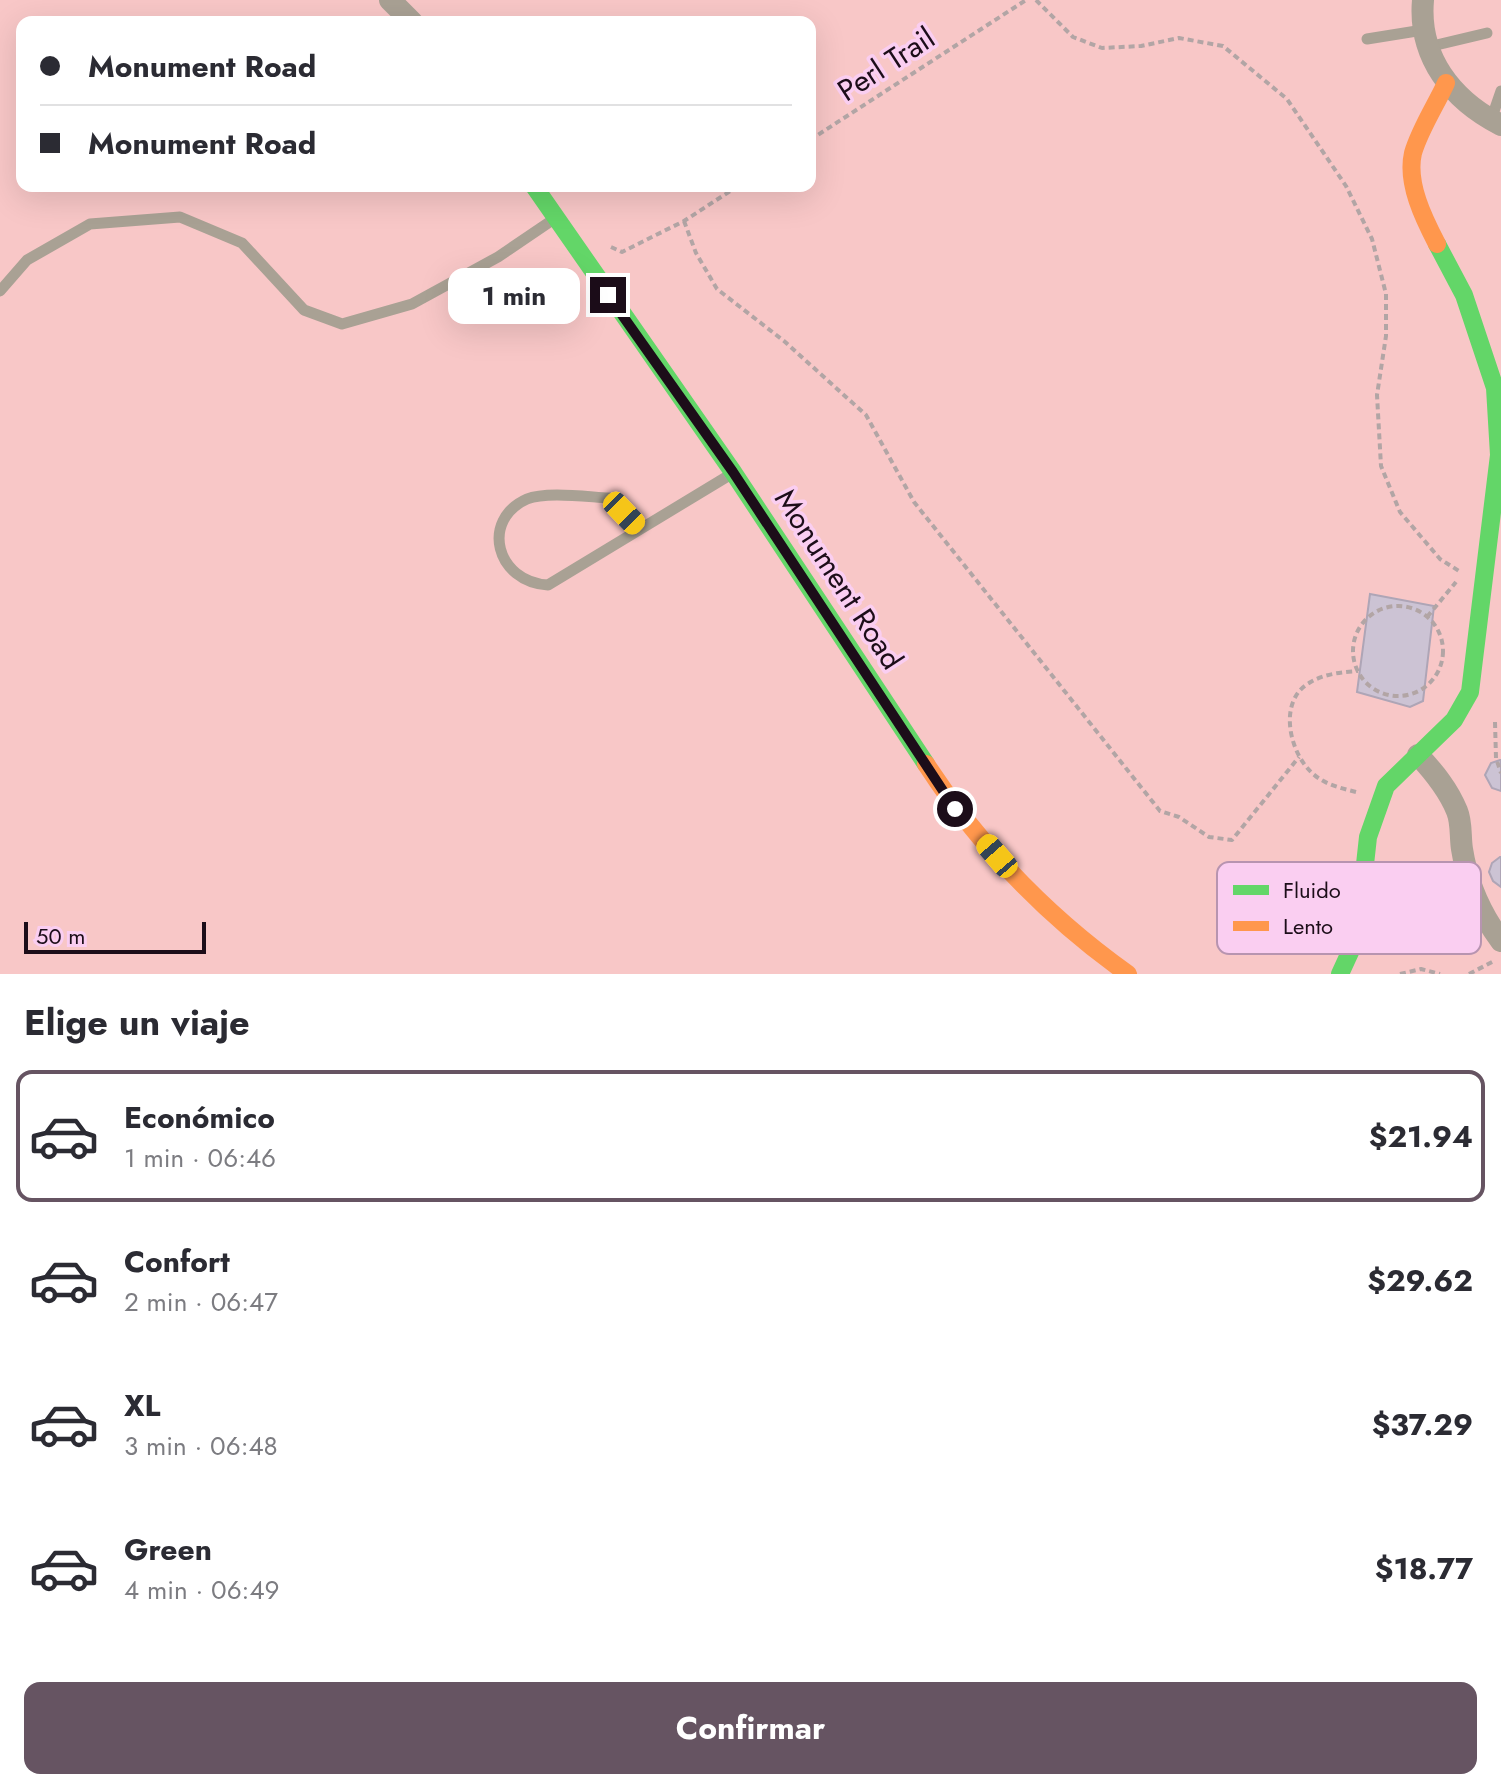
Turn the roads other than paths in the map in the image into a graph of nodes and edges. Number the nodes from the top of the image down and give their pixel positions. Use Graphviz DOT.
graph roads {
  1 [pos="390,0"];
  2 [pos="1423,0"];
  3 [pos="406,16"];
  4 [pos="1487,33"];
  5 [pos="1367,39"];
  6 [pos="1425,39"];
  7 [pos="1446,83"];
  8 [pos="1501,91"];
  9 [pos="1496,122"];
  10 [pos="538,192"];
  11 [pos="555,219"];
  12 [pos="0,291"];
  13 [pos="733,472"];
  14 [pos="639,529"];
  15 [pos="1494,559"];
  16 [pos="1418,755"];
  17 [pos="1365,862"];
  18 [pos="1465,862"];
  19 [pos="1481,909"];
  20 [pos="1501,941"];
  21 [pos="1349,954"];
  22 [pos="1128,974"];
  23 [pos="1340,974"];
  1 -- 3 [label="street"];
  2 -- 6 [label="street"];
  4 -- 6 [label="lane"];
  5 -- 6 [label="lane"];
  6 -- 7 [label="street"];
  7 -- 9 [label="street"];
  7 -- 15 [label="street"];
  8 -- 9 [label="lane"];
  10 -- 11 [label="street, Monument Road"];
  11 -- 12 [label="lane"];
  11 -- 13 [label="street, Monument Road"];
  13 -- 14 [label="lane"];
  13 -- 22 [label="street, Monument Road"];
  14 -- 14 [label="lane"];
  15 -- 16 [label="street"];
  16 -- 17 [label="street"];
  16 -- 18 [label="street"];
  19 -- 20 [label="street"];
  21 -- 23 [label="street"];
}
